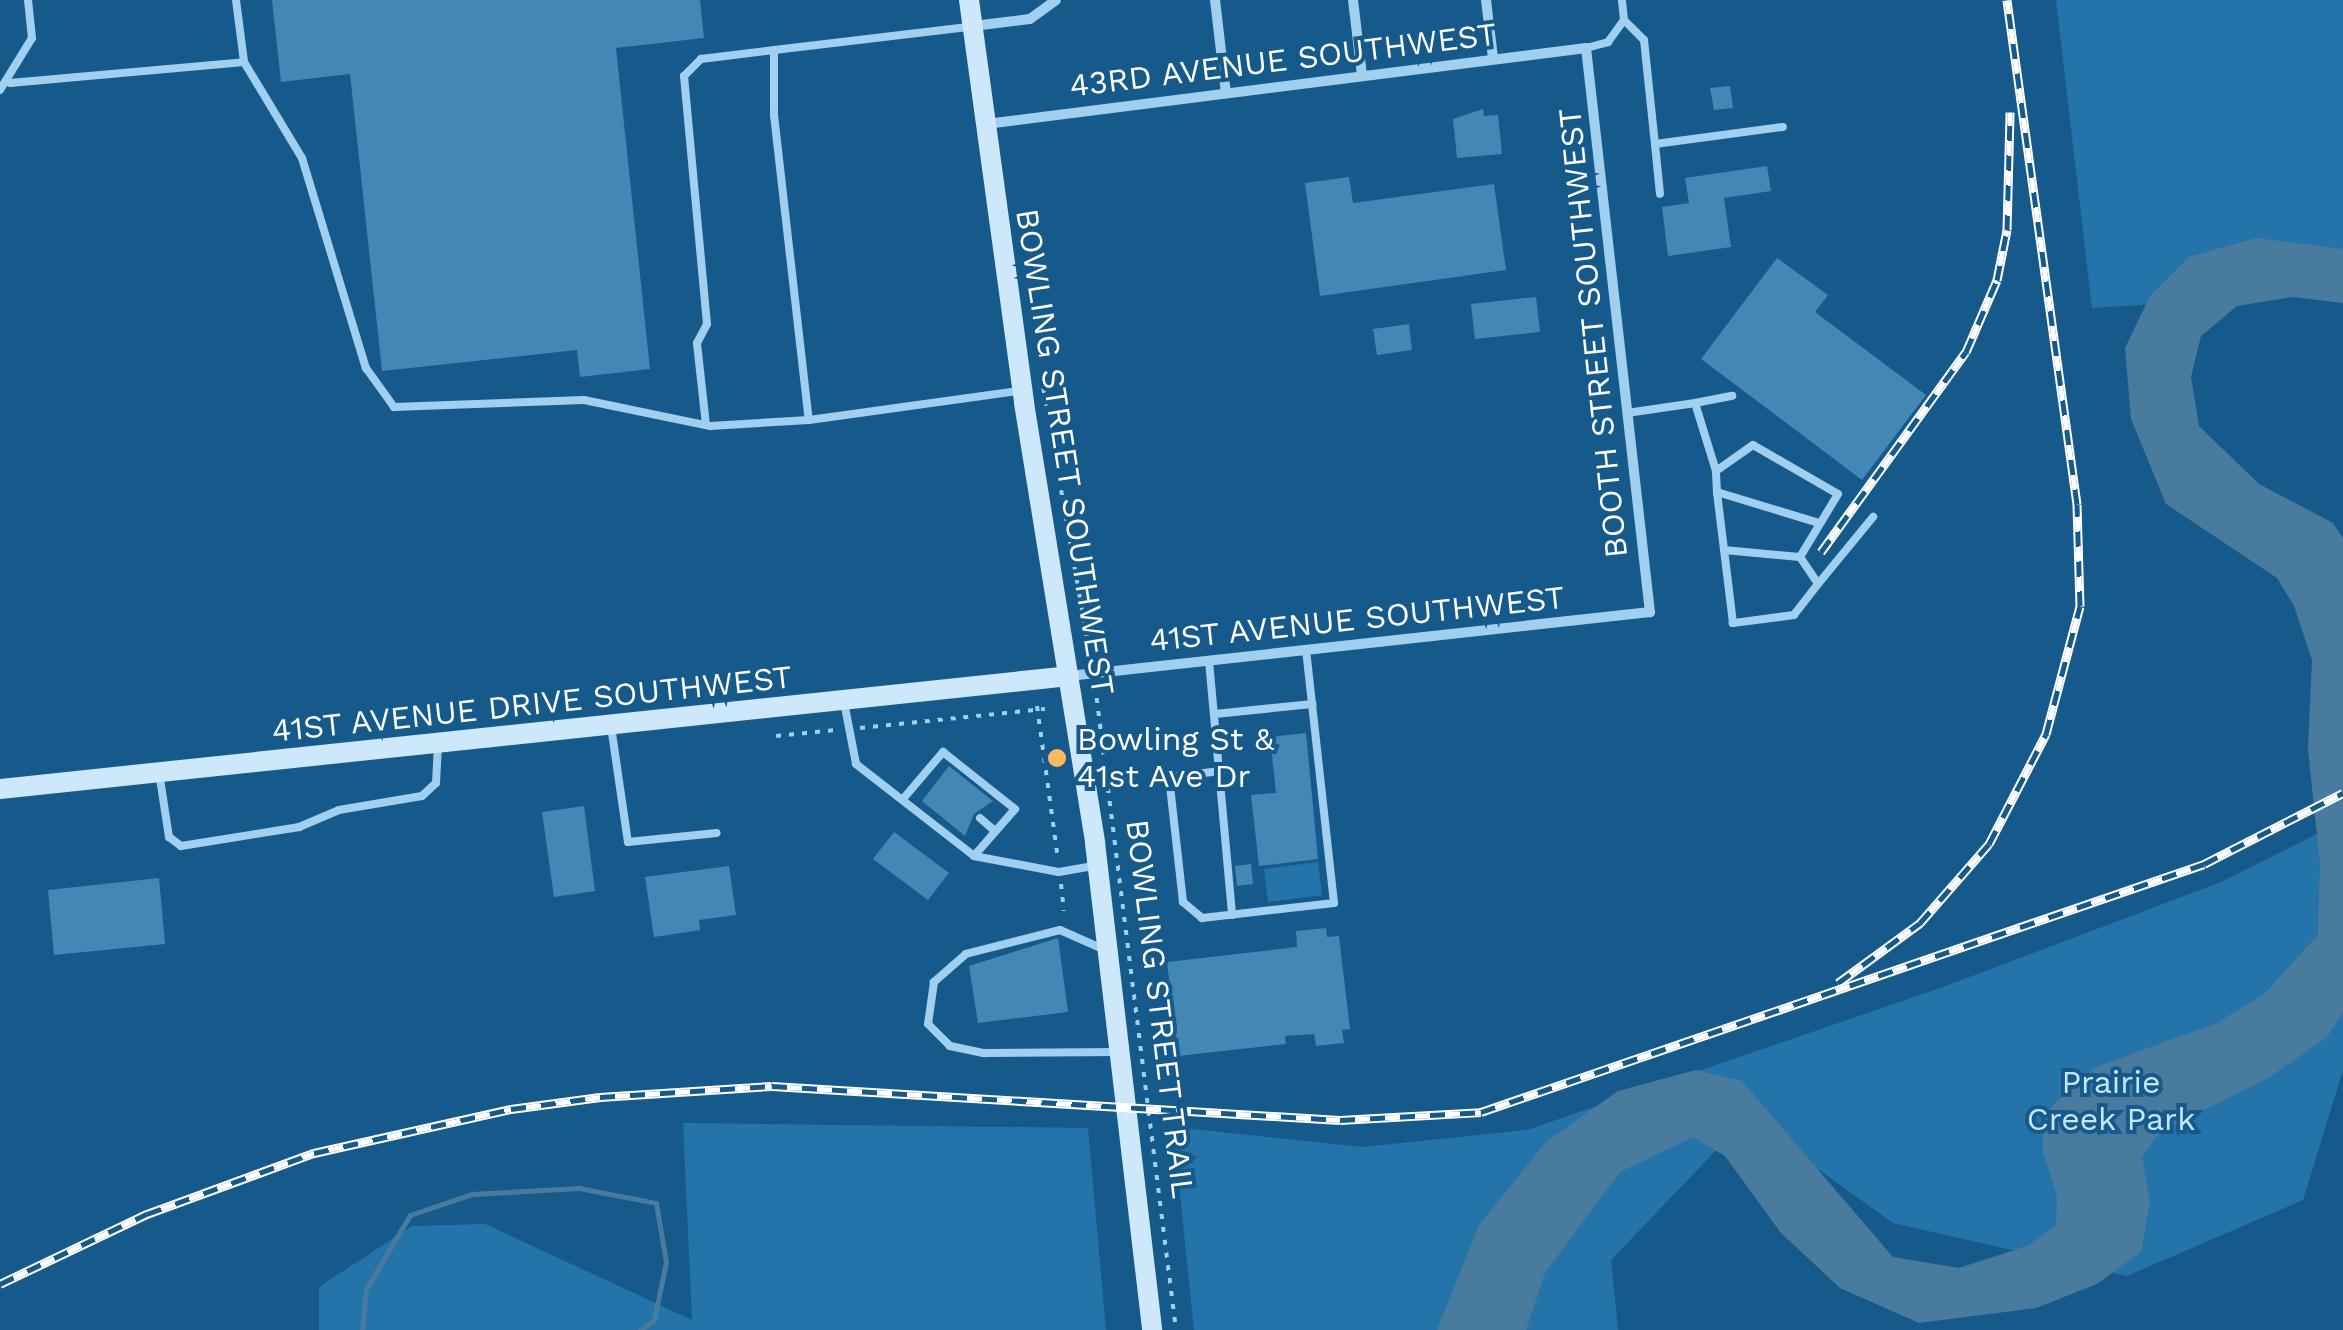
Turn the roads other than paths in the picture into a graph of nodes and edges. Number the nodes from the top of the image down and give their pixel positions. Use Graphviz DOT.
graph roads {
  1 [pos="28,0"];
  2 [pos="236,0"];
  3 [pos="969,0"];
  4 [pos="1056,0"];
  5 [pos="1215,0"];
  6 [pos="1353,0"];
  7 [pos="1486,0"];
  8 [pos="1622,0"];
  9 [pos="1624,20"];
  10 [pos="973,26"];
  11 [pos="1586,48"];
  12 [pos="774,50"];
  13 [pos="1493,58"];
  14 [pos="244,62"];
  15 [pos="1362,75"];
  16 [pos="10,83"];
  17 [pos="0,90"];
  18 [pos="1226,92"];
  19 [pos="986,124"];
  20 [pos="1783,127"];
  21 [pos="1655,144"];
  22 [pos="1660,194"];
  23 [pos="1022,390"];
  24 [pos="1732,396"];
  25 [pos="1695,402"];
  26 [pos="1627,413"];
  27 [pos="809,420"];
  28 [pos="706,425"];
  29 [pos="1716,471"];
  30 [pos="1717,492"];
  31 [pos="1873,517"];
  32 [pos="1819,523"];
  33 [pos="1724,550"];
  34 [pos="1800,556"];
  35 [pos="1818,584"];
  36 [pos="1650,612"];
  37 [pos="1306,651"];
  38 [pos="1209,661"];
  39 [pos="1069,676"];
  40 [pos="844,702"];
  41 [pos="1312,704"];
  42 [pos="1215,714"];
  43 [pos="611,726"];
  44 [pos="438,744"];
  45 [pos="1221,771"];
  46 [pos="159,772"];
  47 [pos="927,772"];
  48 [pos="937,781"];
  49 [pos="0,789"];
  50 [pos="903,799"];
  51 [pos="980,818"];
  52 [pos="994,831"];
  53 [pos="716,833"];
  54 [pos="974,856"];
  55 [pos="1098,865"];
  56 [pos="1232,915"];
  57 [pos="1110,954"];
  58 [pos="1122,1052"];
  59 [pos="1152,1329"];
  1 -- 16 [label="lane"];
  2 -- 14 [label="lane"];
  3 -- 10 [label="main road, BOWLING STREET SOUTHWEST"];
  4 -- 10 [label="street"];
  5 -- 18 [label="street"];
  6 -- 15 [label="street"];
  7 -- 13 [label="street"];
  8 -- 9 [label="lane"];
  9 -- 11 [label="lane"];
  9 -- 21 [label="lane"];
  10 -- 12 [label="lane"];
  10 -- 19 [label="main road, BOWLING STREET SOUTHWEST"];
  11 -- 13 [label="street, 43RD AVENUE SOUTHWEST"];
  11 -- 26 [label="street, BOOTH STREET SOUTHWEST"];
  12 -- 27 [label="lane"];
  12 -- 28 [label="lane"];
  13 -- 15 [label="street, 43RD AVENUE SOUTHWEST"];
  14 -- 16 [label="lane"];
  14 -- 28 [label="lane"];
  15 -- 18 [label="street, 43RD AVENUE SOUTHWEST"];
  16 -- 17 [label="lane"];
  18 -- 19 [label="street, 43RD AVENUE SOUTHWEST"];
  19 -- 23 [label="main road, BOWLING STREET SOUTHWEST"];
  20 -- 21 [label="lane"];
  21 -- 22 [label="lane"];
  23 -- 27 [label="lane"];
  23 -- 39 [label="main road, BOWLING STREET SOUTHWEST"];
  24 -- 25 [label="lane"];
  25 -- 26 [label="lane"];
  25 -- 29 [label="lane"];
  26 -- 36 [label="street, BOOTH STREET SOUTHWEST"];
  27 -- 28 [label="lane"];
  29 -- 30 [label="lane"];
  29 -- 32 [label="lane"];
  30 -- 32 [label="lane"];
  30 -- 33 [label="lane"];
  31 -- 35 [label="lane"];
  32 -- 34 [label="lane"];
  33 -- 34 [label="lane"];
  33 -- 35 [label="lane"];
  34 -- 35 [label="lane"];
  36 -- 37 [label="street, 41ST AVENUE SOUTHWEST"];
  37 -- 38 [label="street, 41ST AVENUE SOUTHWEST"];
  37 -- 41 [label="lane"];
  38 -- 39 [label="street, 41ST AVENUE SOUTHWEST"];
  38 -- 42 [label="lane"];
  39 -- 40 [label="main road, 41ST AVENUE DRIVE SOUTHWEST"];
  39 -- 55 [label="main road, BOWLING STREET SOUTHWEST"];
  40 -- 43 [label="main road, 41ST AVENUE DRIVE SOUTHWEST"];
  40 -- 50 [label="lane"];
  41 -- 42 [label="lane"];
  41 -- 56 [label="lane"];
  42 -- 45 [label="lane"];
  43 -- 44 [label="main road, 41ST AVENUE DRIVE SOUTHWEST"];
  43 -- 53 [label="lane"];
  44 -- 46 [label="main road, 41ST AVENUE DRIVE SOUTHWEST"];
  44 -- 46 [label="lane"];
  45 -- 56 [label="lane"];
  45 -- 56 [label="lane"];
  46 -- 49 [label="main road, 41ST AVENUE DRIVE SOUTHWEST"];
  47 -- 48 [label="lane"];
  47 -- 50 [label="lane"];
  47 -- 52 [label="lane"];
  50 -- 54 [label="lane"];
  51 -- 52 [label="lane"];
  52 -- 54 [label="lane"];
  54 -- 55 [label="lane"];
  55 -- 57 [label="main road, BOWLING STREET SOUTHWEST"];
  57 -- 58 [label="main road, BOWLING STREET SOUTHWEST"];
  57 -- 58 [label="lane"];
  58 -- 59 [label="main road, BOWLING STREET SOUTHWEST"];
}
